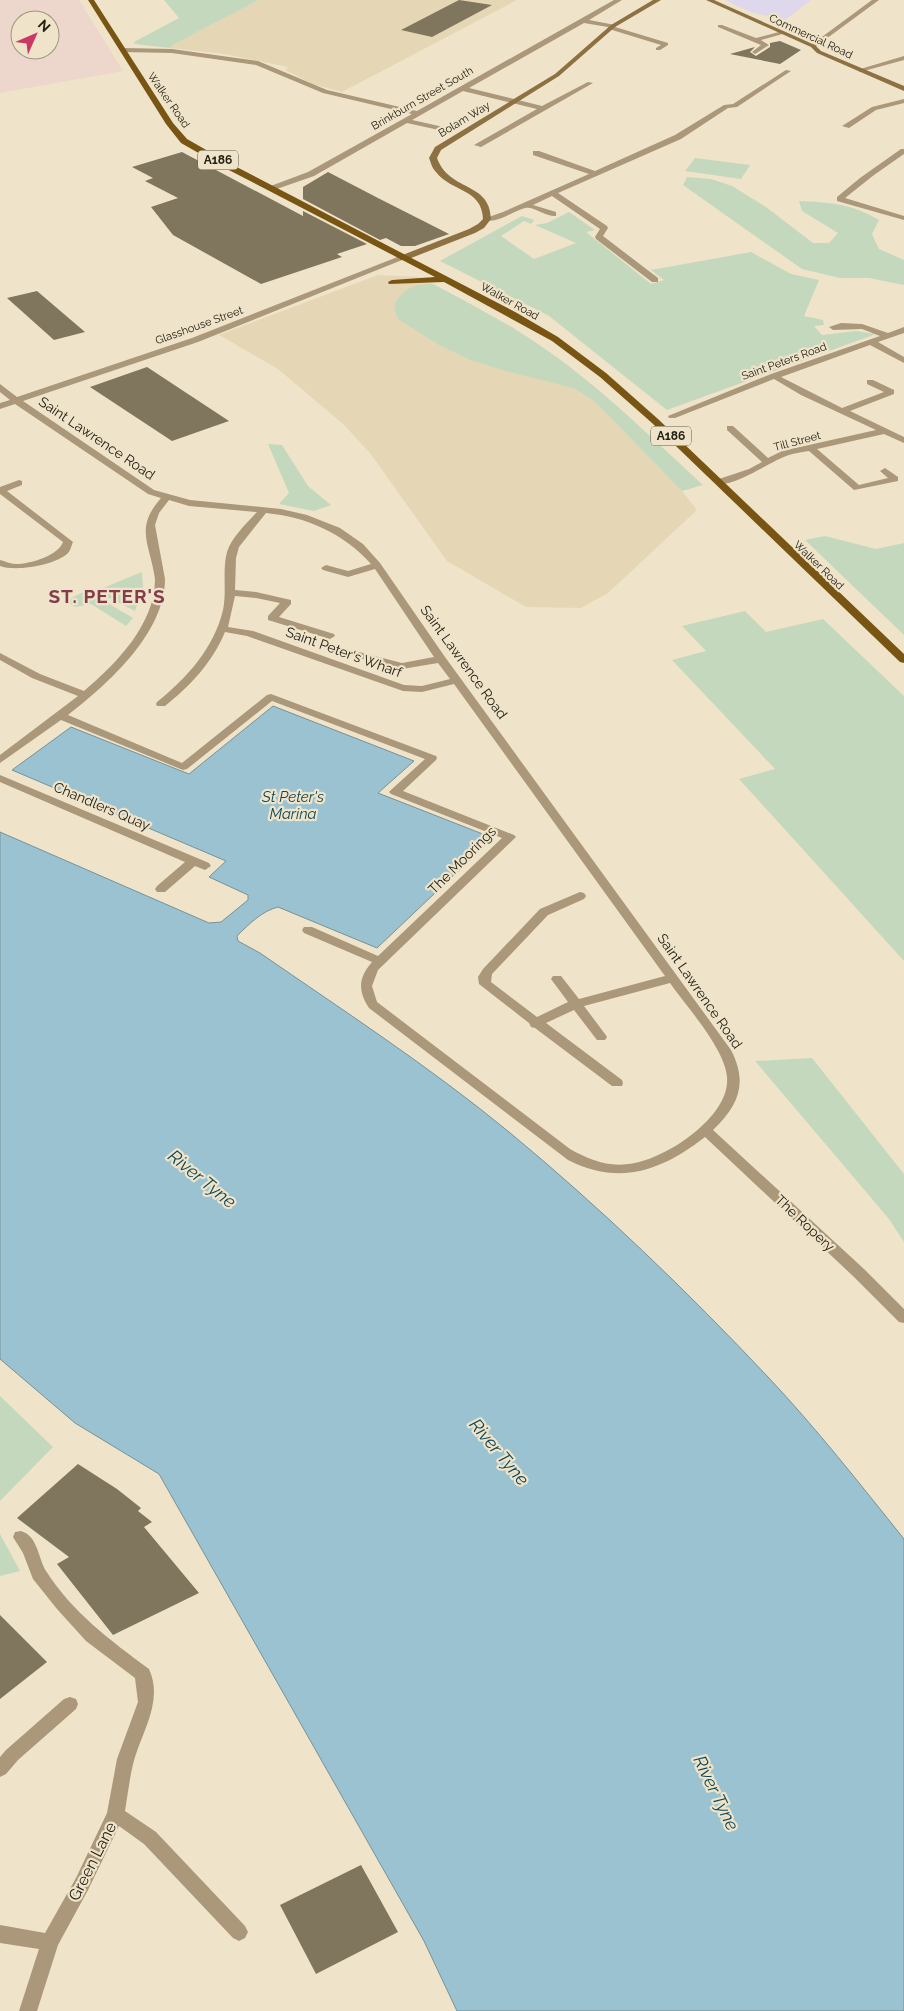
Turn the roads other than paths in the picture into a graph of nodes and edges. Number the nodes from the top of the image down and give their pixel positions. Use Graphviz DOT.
graph roads {
  1 [pos="91,0"];
  2 [pos="619,0"];
  3 [pos="658,0"];
  4 [pos="709,0"];
  5 [pos="876,0"];
  6 [pos="581,20"];
  7 [pos="720,26"];
  8 [pos="612,27"];
  9 [pos="783,33"];
  10 [pos="640,35"];
  11 [pos="755,40"];
  12 [pos="628,41"];
  13 [pos="813,46"];
  14 [pos="658,49"];
  15 [pos="123,50"];
  16 [pos="755,52"];
  17 [pos="904,58"];
  18 [pos="860,70"];
  19 [pos="788,71"];
  20 [pos="590,83"];
  21 [pos="461,88"];
  22 [pos="904,89"];
  23 [pos="904,101"];
  24 [pos="516,102"];
  25 [pos="544,109"];
  26 [pos="417,113"];
  27 [pos="405,120"];
  28 [pos="846,126"];
  29 [pos="445,130"];
  30 [pos="478,145"];
  31 [pos="904,151"];
  32 [pos="536,153"];
  33 [pos="595,174"];
  34 [pos="271,189"];
  35 [pos="554,193"];
  36 [pos="526,205"];
  37 [pos="553,214"];
  38 [pos="904,218"];
  39 [pos="486,219"];
  40 [pos="403,258"];
  41 [pos="444,279"];
  42 [pos="655,280"];
  43 [pos="392,282"];
  44 [pos="833,327"];
  45 [pos="904,330"];
  46 [pos="888,336"];
  47 [pos="871,342"];
  48 [pos="904,360"];
  49 [pos="777,378"];
  50 [pos="870,382"];
  51 [pos="0,387"];
  52 [pos="15,400"];
  53 [pos="0,406"];
  54 [pos="842,411"];
  55 [pos="672,416"];
  56 [pos="730,428"];
  57 [pos="885,431"];
  58 [pos="904,440"];
  59 [pos="811,448"];
  60 [pos="767,462"];
  61 [pos="885,471"];
  62 [pos="719,482"];
  63 [pos="19,483"];
  64 [pos="0,490"];
  65 [pos="166,498"];
  66 [pos="263,511"];
  67 [pos="0,562"];
  68 [pos="377,565"];
  69 [pos="326,568"];
  70 [pos="230,593"];
  71 [pos="223,629"];
  72 [pos="330,636"];
  73 [pos="359,655"];
  74 [pos="0,656"];
  75 [pos="442,659"];
  76 [pos="904,660"];
  77 [pos="457,680"];
  78 [pos="85,695"];
  79 [pos="161,704"];
  80 [pos="60,716"];
  81 [pos="0,760"];
  82 [pos="0,778"];
  83 [pos="193,861"];
  84 [pos="205,866"];
  85 [pos="161,888"];
  86 [pos="580,896"];
  87 [pos="308,930"];
  88 [pos="379,961"];
  89 [pos="674,978"];
  90 [pos="558,979"];
  91 [pos="577,1004"];
  92 [pos="535,1024"];
  93 [pos="601,1037"];
  94 [pos="617,1083"];
  95 [pos="705,1130"];
  96 [pos="904,1318"];
  97 [pos="21,1538"];
  98 [pos="70,1704"];
  99 [pos="0,1769"];
  100 [pos="116,1814"];
  101 [pos="239,1932"];
  102 [pos="0,1934"];
  103 [pos="50,1942"];
  104 [pos="28,2011"];
  1 -- 15 [label="main road, Walker Road / A186"];
  2 -- 6 [label="street, Brinkburn Street South"];
  3 -- 8 [label="street, Bolam Way"];
  4 -- 9 [label="street, Commercial Road"];
  5 -- 13 [label="street"];
  6 -- 8 [label="street"];
  6 -- 21 [label="street, Brinkburn Street South"];
  7 -- 11 [label="street"];
  8 -- 10 [label="street"];
  8 -- 24 [label="street, Bolam Way"];
  9 -- 11 [label="street"];
  9 -- 13 [label="street, Commercial Road"];
  10 -- 12 [label="street"];
  10 -- 14 [label="street"];
  11 -- 16 [label="street"];
  13 -- 18 [label="street, Commercial Road"];
  15 -- 26 [label="street"];
  15 -- 34 [label="main road, Walker Road / A186"];
  17 -- 18 [label="street"];
  18 -- 22 [label="street, Commercial Road"];
  19 -- 33 [label="street"];
  20 -- 25 [label="street"];
  21 -- 24 [label="street"];
  21 -- 26 [label="street, Brinkburn Street South"];
  23 -- 28 [label="street"];
  24 -- 25 [label="street"];
  24 -- 39 [label="street, Bolam Way"];
  25 -- 30 [label="street"];
  26 -- 27 [label="street, Brinkburn Street South"];
  27 -- 29 [label="street"];
  27 -- 34 [label="street, Brinkburn Street South"];
  31 -- 38 [label="street"];
  32 -- 33 [label="street"];
  33 -- 35 [label="street"];
  34 -- 40 [label="main road, Walker Road / A186"];
  35 -- 36 [label="street"];
  35 -- 42 [label="street"];
  36 -- 37 [label="street"];
  36 -- 39 [label="street"];
  39 -- 40 [label="street"];
  40 -- 41 [label="main road, Walker Road / A186"];
  40 -- 52 [label="street, Glasshouse Street"];
  41 -- 43 [label="main road"];
  41 -- 62 [label="main road, Walker Road / A186"];
  44 -- 46 [label="street"];
  45 -- 46 [label="street, Saint Peters Road"];
  46 -- 47 [label="street, Saint Peters Road"];
  47 -- 48 [label="street"];
  47 -- 55 [label="street, Saint Peters Road"];
  49 -- 54 [label="street"];
  50 -- 54 [label="street"];
  51 -- 52 [label="street, Saint Lawrence Road"];
  52 -- 53 [label="street, Glasshouse Street"];
  52 -- 65 [label="street, Saint Lawrence Road"];
  54 -- 57 [label="street"];
  56 -- 60 [label="street"];
  57 -- 58 [label="street"];
  57 -- 59 [label="street, Till Street"];
  59 -- 60 [label="street, Till Street"];
  59 -- 61 [label="street"];
  60 -- 62 [label="street, Till Street"];
  62 -- 76 [label="main road, Walker Road / A186"];
  63 -- 64 [label="street"];
  64 -- 67 [label="street"];
  65 -- 66 [label="street, Saint Lawrence Road"];
  65 -- 78 [label="street"];
  66 -- 68 [label="street, Saint Lawrence Road"];
  66 -- 70 [label="street"];
  68 -- 69 [label="street"];
  68 -- 75 [label="street, Saint Lawrence Road"];
  70 -- 71 [label="street"];
  70 -- 72 [label="street"];
  71 -- 77 [label="street, Saint Peter's Wharf"];
  71 -- 79 [label="street"];
  73 -- 75 [label="street"];
  74 -- 78 [label="street"];
  75 -- 77 [label="street, Saint Lawrence Road"];
  77 -- 89 [label="street, Saint Lawrence Road"];
  78 -- 80 [label="street"];
  80 -- 81 [label="street"];
  80 -- 88 [label="street, The Moorings"];
  82 -- 83 [label="street, Chandlers Quay"];
  83 -- 84 [label="street, Chandlers Quay"];
  83 -- 85 [label="street"];
  86 -- 92 [label="street"];
  87 -- 88 [label="street"];
  88 -- 95 [label="street, The Moorings"];
  89 -- 91 [label="street"];
  89 -- 95 [label="street, Saint Lawrence Road"];
  90 -- 91 [label="street"];
  91 -- 92 [label="street"];
  91 -- 93 [label="street"];
  92 -- 94 [label="street"];
  95 -- 96 [label="street, The Ropery"];
  97 -- 100 [label="street"];
  98 -- 99 [label="street"];
  100 -- 101 [label="street, Green Lane"];
  100 -- 103 [label="street, Green Lane"];
  102 -- 103 [label="street"];
  103 -- 104 [label="street, Green Lane"];
}
